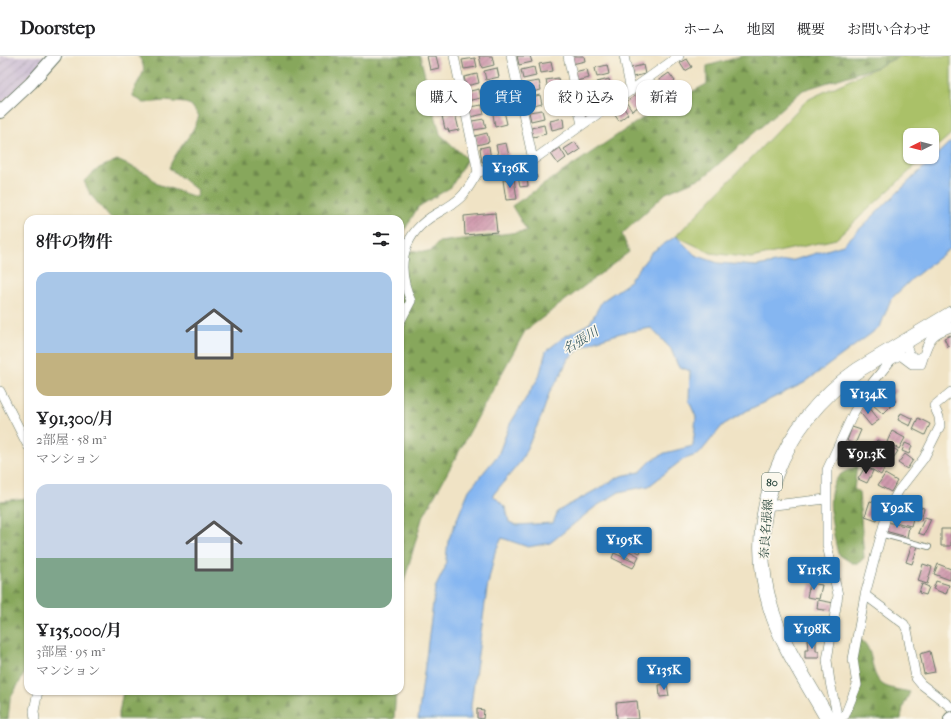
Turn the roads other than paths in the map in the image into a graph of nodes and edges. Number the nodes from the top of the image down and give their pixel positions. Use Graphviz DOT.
graph roads {
  1 [pos="55,56"];
  2 [pos="454,56"];
  3 [pos="511,56"];
  4 [pos="568,56"];
  5 [pos="624,56"];
  6 [pos="679,56"];
  7 [pos="632,91"];
  8 [pos="0,112"];
  9 [pos="582,125"];
  10 [pos="533,160"];
  11 [pos="478,172"];
  12 [pos="404,258"];
  13 [pos="404,281"];
  14 [pos="404,314"];
  15 [pos="951,314"];
  16 [pos="951,327"];
  17 [pos="904,342"];
  18 [pos="924,355"];
  19 [pos="0,391"];
  20 [pos="951,392"];
  21 [pos="24,438"];
  22 [pos="826,499"];
  23 [pos="766,506"];
  24 [pos="880,534"];
  25 [pos="929,547"];
  26 [pos="865,595"];
  27 [pos="37,695"];
  28 [pos="951,707"];
  29 [pos="35,719"];
  30 [pos="835,719"];
  1 -- 8 [label="street"];
  2 -- 11 [label="street"];
  3 -- 10 [label="street"];
  4 -- 9 [label="street"];
  5 -- 7 [label="street"];
  6 -- 7 [label="street"];
  7 -- 9 [label="street"];
  9 -- 10 [label="street"];
  10 -- 11 [label="street"];
  11 -- 12 [label="street"];
  13 -- 14 [label="street"];
  15 -- 17 [label="main road, 奈良名張線 / 80"];
  16 -- 18 [label="street"];
  17 -- 18 [label="street"];
  17 -- 23 [label="main road, 奈良名張線 / 80"];
  18 -- 22 [label="street"];
  19 -- 21 [label="street"];
  20 -- 24 [label="street"];
  22 -- 23 [label="street"];
  22 -- 30 [label="street"];
  23 -- 30 [label="main road, 奈良名張線 / 80"];
  24 -- 25 [label="lane"];
  24 -- 26 [label="street"];
  26 -- 28 [label="street"];
  26 -- 30 [label="street"];
  27 -- 29 [label="street"];
}
